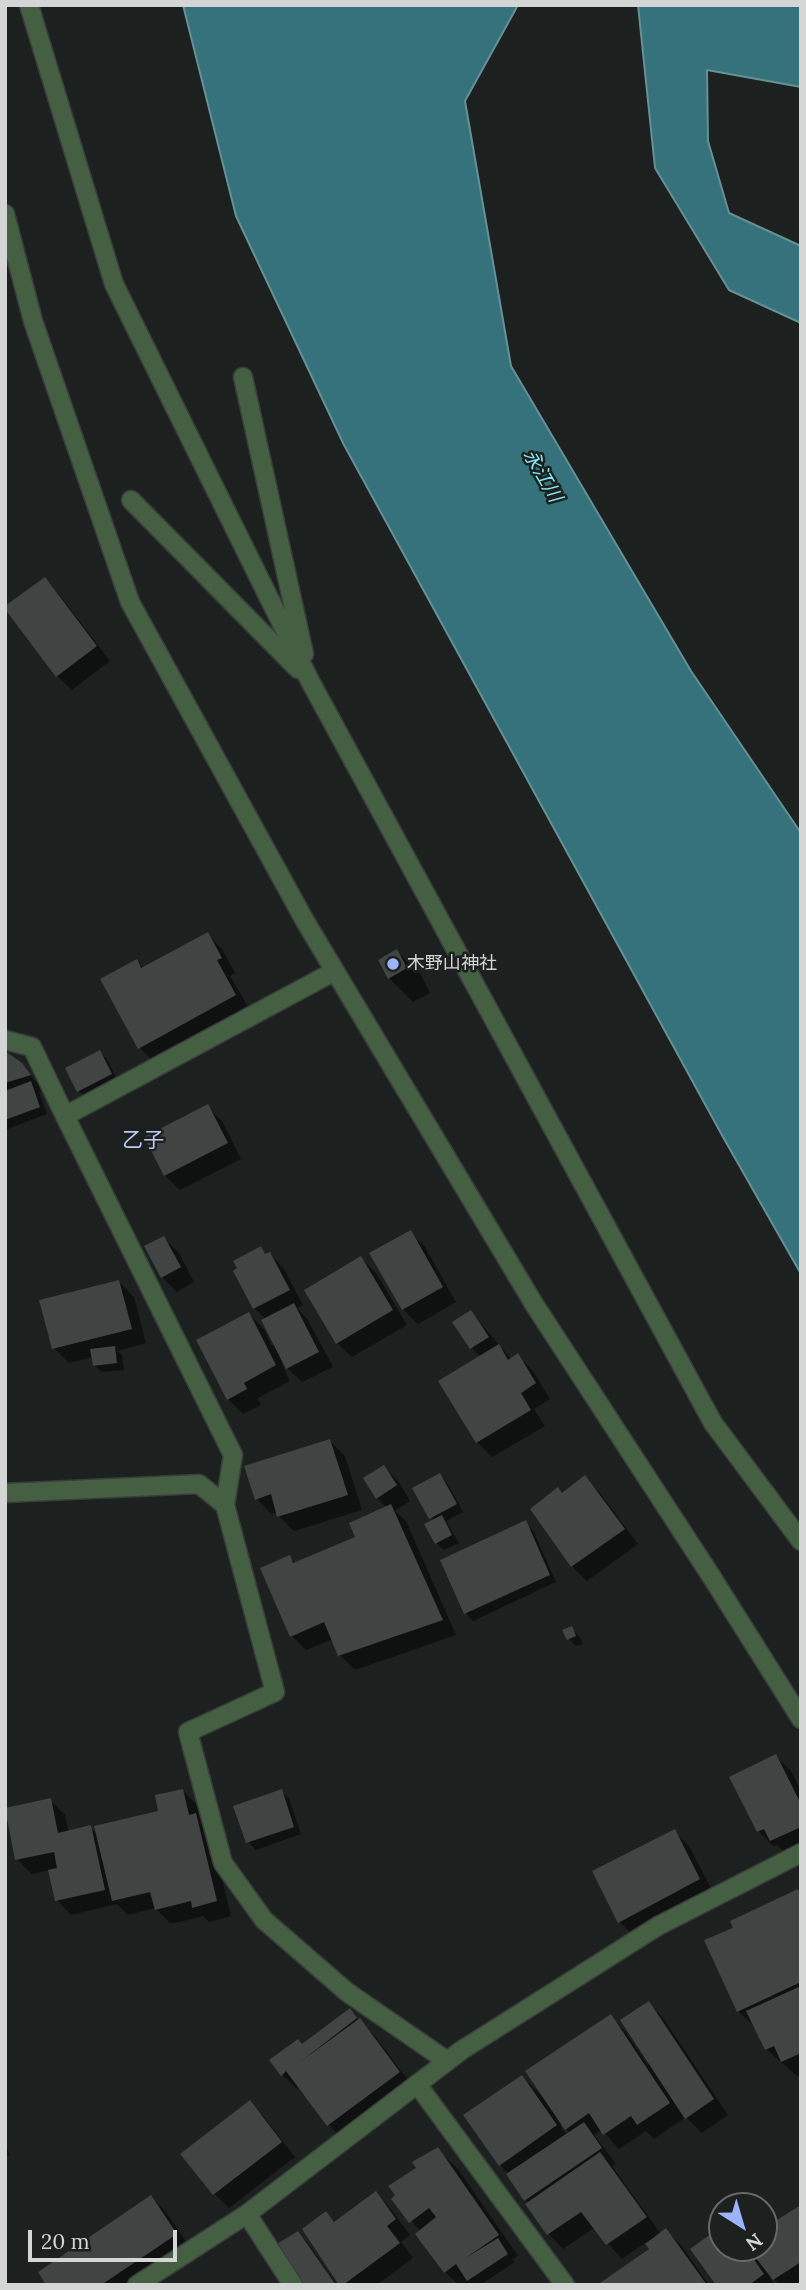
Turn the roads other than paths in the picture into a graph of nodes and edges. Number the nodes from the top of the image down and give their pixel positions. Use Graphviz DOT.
graph roads {
  1 [pos="29,5"];
  2 [pos="5,214"];
  3 [pos="243,377"];
  4 [pos="131,500"];
  5 [pos="310,681"];
  6 [pos="335,971"];
  7 [pos="5,1040"];
  8 [pos="65,1116"];
  9 [pos="5,1493"];
  10 [pos="225,1505"];
  11 [pos="801,1541"];
  12 [pos="801,1719"];
  13 [pos="801,1853"];
  14 [pos="447,2062"];
  15 [pos="416,2084"];
  16 [pos="247,2214"];
  17 [pos="137,2285"];
  18 [pos="293,2285"];
  19 [pos="565,2285"];
  1 -- 5 [label="street"];
  2 -- 6 [label="street"];
  3 -- 5 [label="street"];
  4 -- 5 [label="street"];
  5 -- 11 [label="street"];
  6 -- 8 [label="street"];
  6 -- 12 [label="street"];
  7 -- 8 [label="street"];
  8 -- 10 [label="street"];
  9 -- 10 [label="street"];
  10 -- 14 [label="street"];
  13 -- 14 [label="street"];
  14 -- 15 [label="street"];
  15 -- 16 [label="street"];
  15 -- 19 [label="street"];
  16 -- 17 [label="street"];
  16 -- 18 [label="street"];
}
